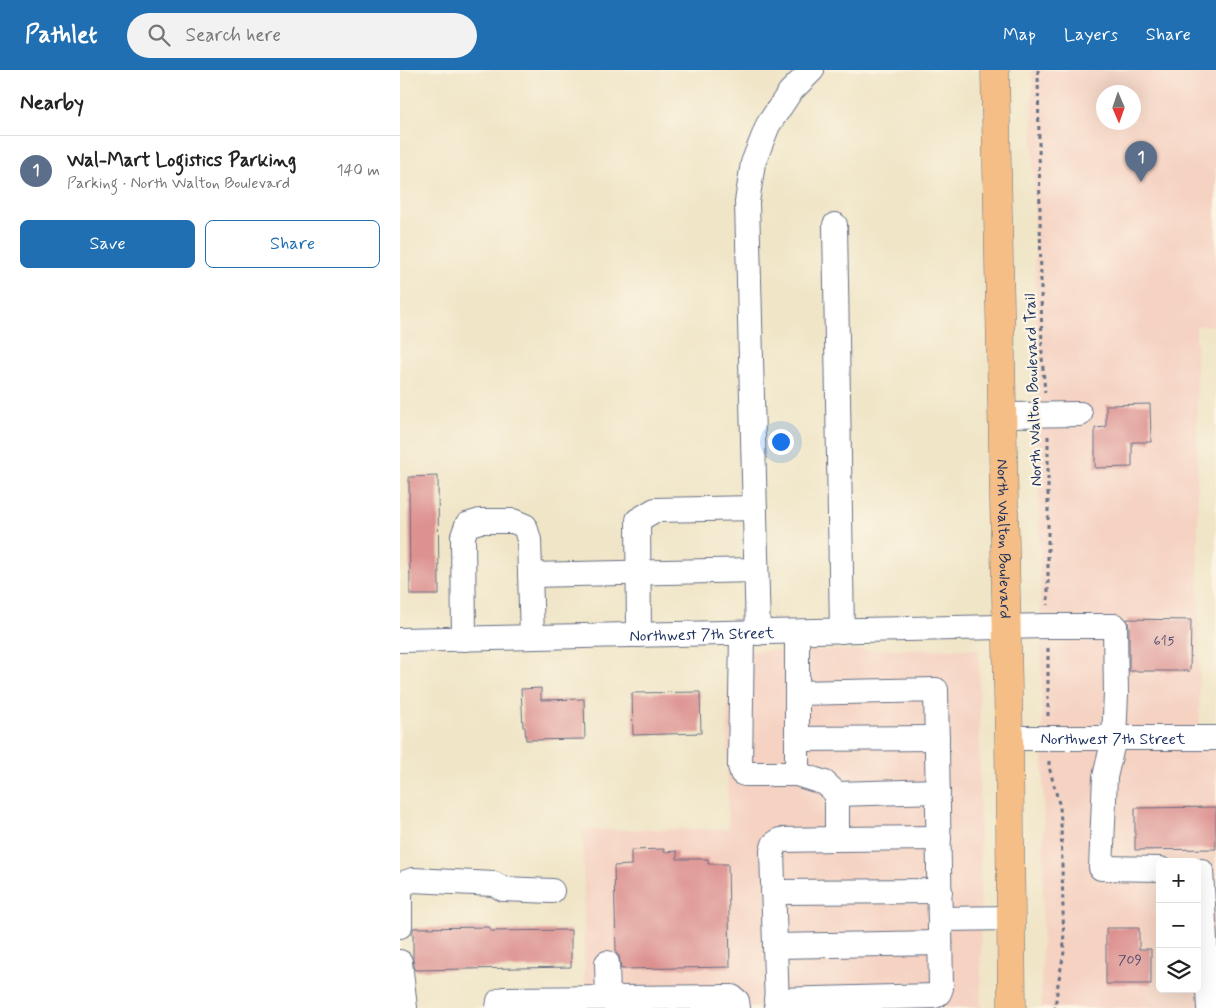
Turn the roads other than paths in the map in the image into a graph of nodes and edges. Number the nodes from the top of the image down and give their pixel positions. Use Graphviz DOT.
graph roads {
  1 [pos="812,70"];
  2 [pos="995,70"];
  3 [pos="835,225"];
  4 [pos="1080,414"];
  5 [pos="1001,415"];
  6 [pos="755,508"];
  7 [pos="756,570"];
  8 [pos="638,572"];
  9 [pos="530,575"];
  10 [pos="1006,628"];
  11 [pos="842,631"];
  12 [pos="797,632"];
  13 [pos="750,633"];
  14 [pos="639,635"];
  15 [pos="532,637"];
  16 [pos="464,639"];
  17 [pos="400,640"];
  18 [pos="797,693"];
  19 [pos="937,738"];
  20 [pos="1008,738"];
  21 [pos="1114,738"];
  22 [pos="1216,738"];
  23 [pos="797,739"];
  24 [pos="797,774"];
  25 [pos="938,791"];
  26 [pos="837,794"];
  27 [pos="939,838"];
  28 [pos="837,839"];
  29 [pos="1156,870"];
  30 [pos="1205,871"];
  31 [pos="552,890"];
  32 [pos="940,891"];
  33 [pos="773,892"];
  34 [pos="1011,918"];
  35 [pos="940,919"];
  36 [pos="400,926"];
  37 [pos="940,944"];
  38 [pos="775,946"];
  39 [pos="400,962"];
  40 [pos="607,963"];
  41 [pos="608,998"];
  42 [pos="1211,1001"];
  43 [pos="777,1004"];
  44 [pos="405,1008"];
  45 [pos="498,1008"];
  46 [pos="738,1008"];
  47 [pos="1012,1008"];
  1 -- 6 [label="street"];
  2 -- 5 [label="main road, North Walton Boulevard"];
  3 -- 11 [label="street"];
  4 -- 5 [label="street"];
  5 -- 10 [label="main road, North Walton Boulevard"];
  6 -- 7 [label="street"];
  6 -- 8 [label="street"];
  7 -- 8 [label="street"];
  7 -- 13 [label="street"];
  8 -- 9 [label="street"];
  8 -- 14 [label="street"];
  9 -- 15 [label="street"];
  9 -- 16 [label="street"];
  10 -- 11 [label="street, Northwest 7th Street"];
  10 -- 20 [label="main road, North Walton Boulevard"];
  10 -- 21 [label="street, Northwest 7th Street"];
  11 -- 12 [label="street, Northwest 7th Street"];
  12 -- 13 [label="street, Northwest 7th Street"];
  12 -- 18 [label="street"];
  13 -- 14 [label="street, Northwest 7th Street"];
  13 -- 24 [label="street"];
  14 -- 15 [label="street, Northwest 7th Street"];
  15 -- 16 [label="street, Northwest 7th Street"];
  16 -- 17 [label="street, Northwest 7th Street"];
  18 -- 19 [label="street"];
  18 -- 23 [label="street"];
  19 -- 23 [label="street"];
  19 -- 25 [label="street"];
  20 -- 21 [label="street, Northwest 7th Street"];
  20 -- 34 [label="main road, North Walton Boulevard"];
  21 -- 22 [label="street, Northwest 7th Street"];
  21 -- 29 [label="street"];
  23 -- 24 [label="street"];
  24 -- 26 [label="street"];
  25 -- 26 [label="street"];
  25 -- 27 [label="street"];
  26 -- 28 [label="street"];
  27 -- 28 [label="street"];
  27 -- 32 [label="street"];
  28 -- 33 [label="street"];
  30 -- 42 [label="street"];
  31 -- 36 [label="street"];
  32 -- 33 [label="street"];
  32 -- 35 [label="street"];
  33 -- 38 [label="street"];
  34 -- 35 [label="street"];
  34 -- 47 [label="main road, North Walton Boulevard"];
  35 -- 37 [label="street"];
  37 -- 38 [label="street"];
  37 -- 43 [label="street"];
  38 -- 43 [label="street"];
  39 -- 44 [label="street"];
  40 -- 41 [label="street"];
  41 -- 45 [label="street"];
  41 -- 46 [label="street"];
}
